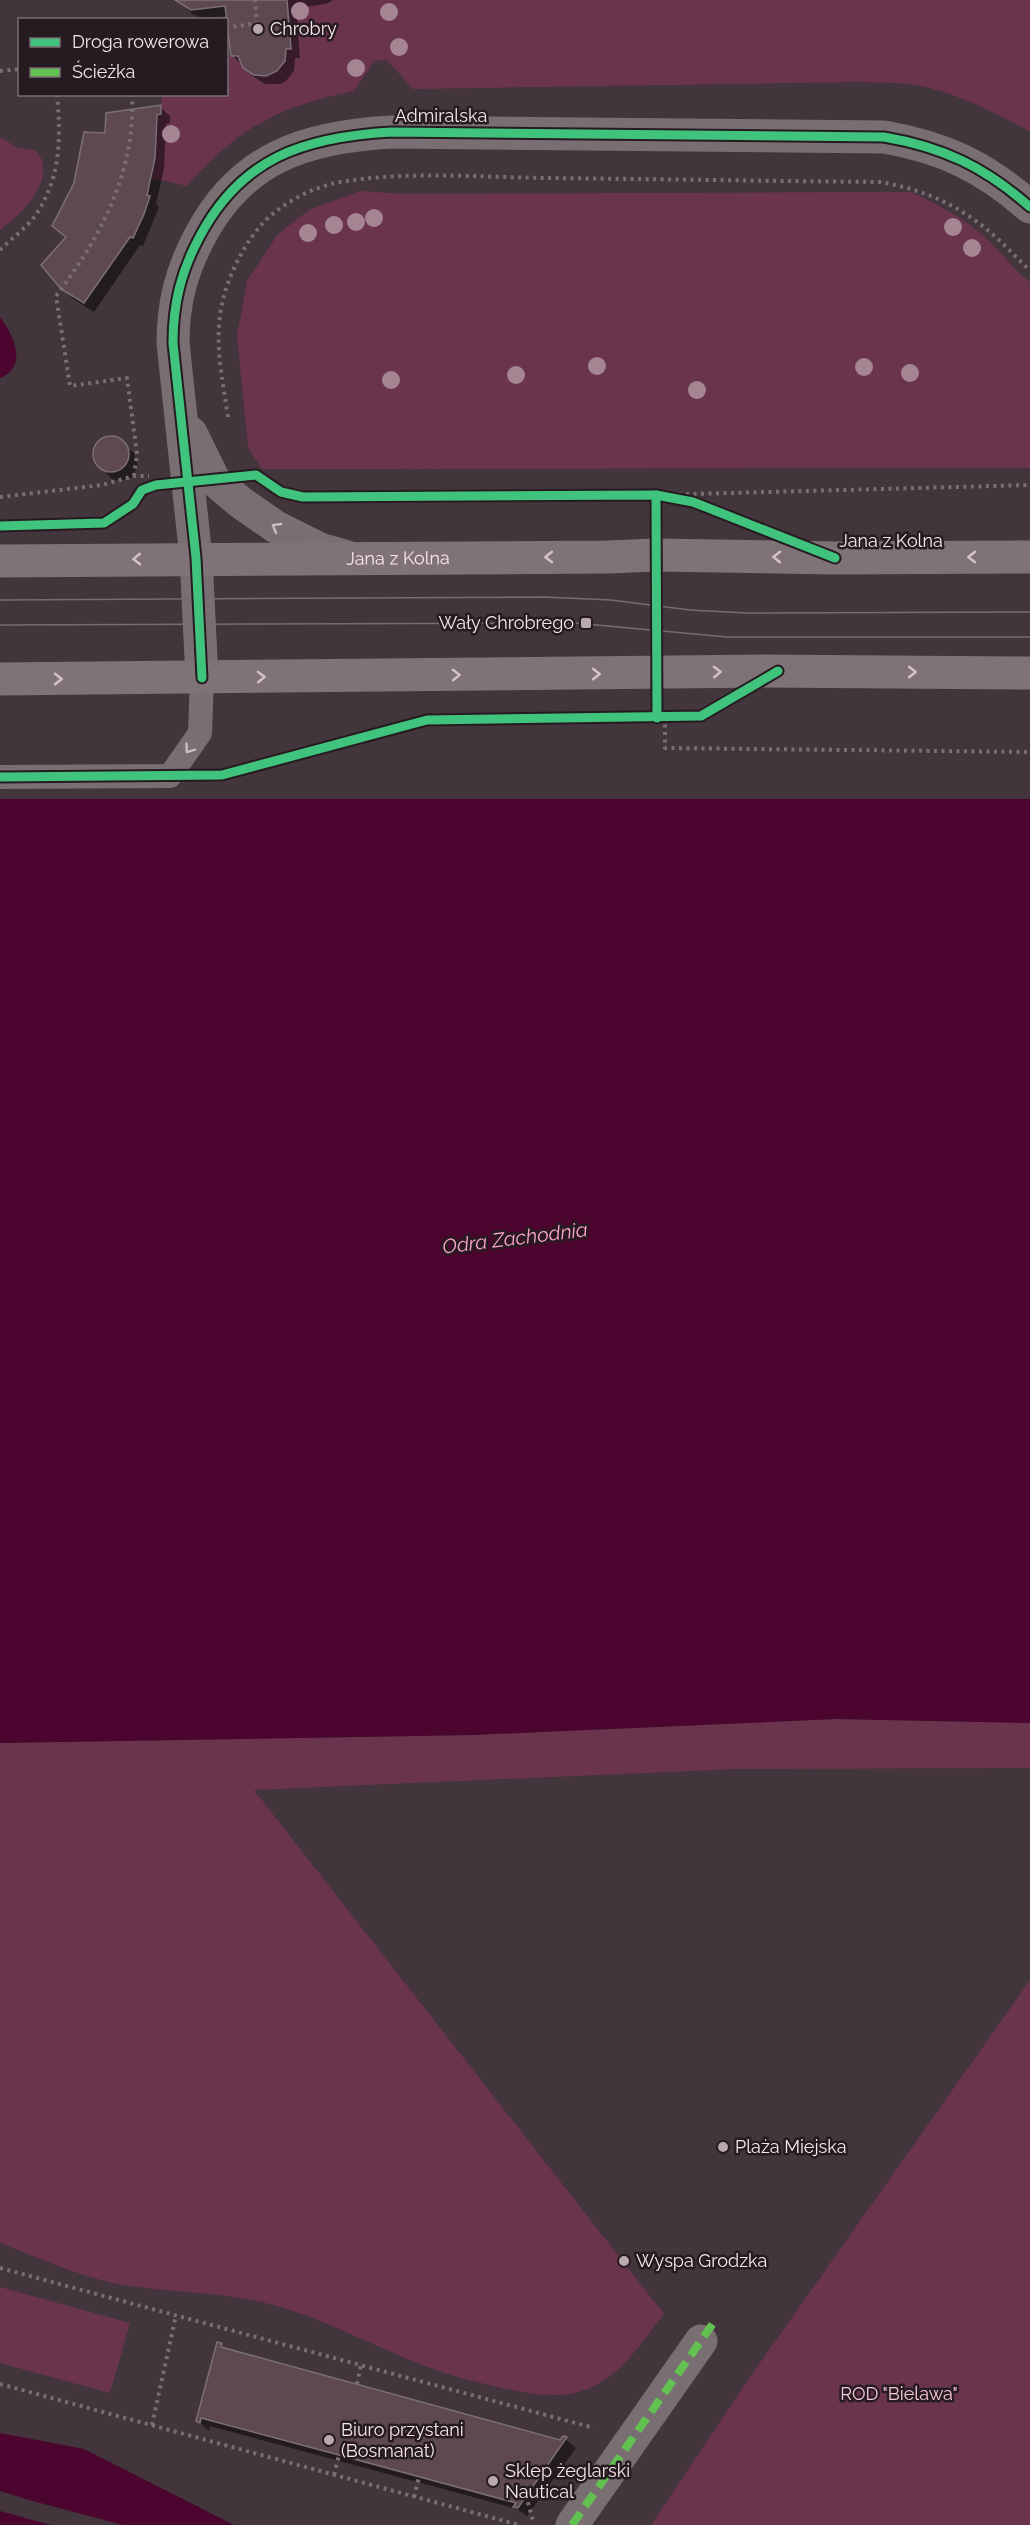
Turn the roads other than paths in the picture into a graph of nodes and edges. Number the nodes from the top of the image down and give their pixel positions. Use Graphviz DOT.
graph roads {
  1 [pos="1030,207"];
  2 [pos="178,388"];
  3 [pos="349,557"];
  4 [pos="1030,557"];
  5 [pos="196,558"];
  6 [pos="0,561"];
  7 [pos="1030,673"];
  8 [pos="202,678"];
  9 [pos="0,679"];
  10 [pos="0,777"];
  11 [pos="701,2341"];
  12 [pos="572,2525"];
  1 -- 2 [label="street, Admiralska"];
  3 -- 2 [label="street, Admiralska, one-way"];
  2 -- 5 [label="street, Admiralska"];
  4 -- 3 [label="street, Jana z Kolna, one-way"];
  3 -- 5 [label="street, Jana z Kolna"];
  5 -- 6 [label="street, Jana z Kolna, one-way"];
  5 -- 8 [label="street"];
  8 -- 7 [label="street, one-way"];
  9 -- 8 [label="street, one-way"];
  8 -- 10 [label="lane, one-way"];
  11 -- 12 [label="street"];
}
